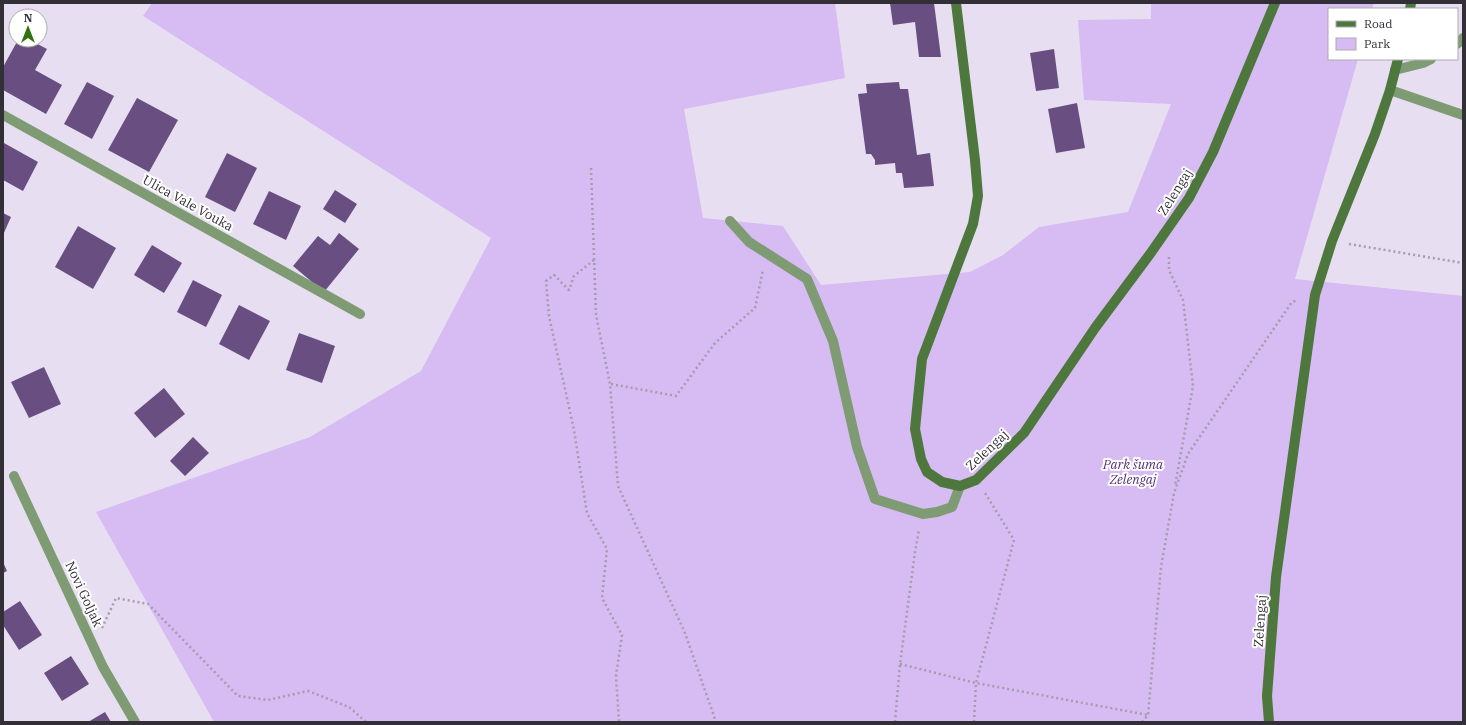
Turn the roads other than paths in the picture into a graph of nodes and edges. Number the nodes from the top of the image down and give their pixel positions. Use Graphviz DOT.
graph roads {
  1 [pos="956,3"];
  2 [pos="1275,3"];
  3 [pos="1398,60"];
  4 [pos="1429,60"];
  5 [pos="1395,70"];
  6 [pos="1390,90"];
  7 [pos="3,115"];
  8 [pos="1463,115"];
  9 [pos="730,221"];
  10 [pos="360,314"];
  11 [pos="14,476"];
  12 [pos="960,486"];
  13 [pos="135,722"];
  14 [pos="1269,722"];
  1 -- 12 [label="street, Zelengaj"];
  2 -- 12 [label="street, Zelengaj"];
  3 -- 5 [label="street, Zelengaj"];
  4 -- 5 [label="street"];
  5 -- 6 [label="street, Zelengaj"];
  6 -- 8 [label="street"];
  6 -- 14 [label="street, Zelengaj"];
  7 -- 10 [label="street, Ulica Vale Vouka"];
  9 -- 12 [label="street"];
  11 -- 13 [label="street, Novi Goljak"];
}
